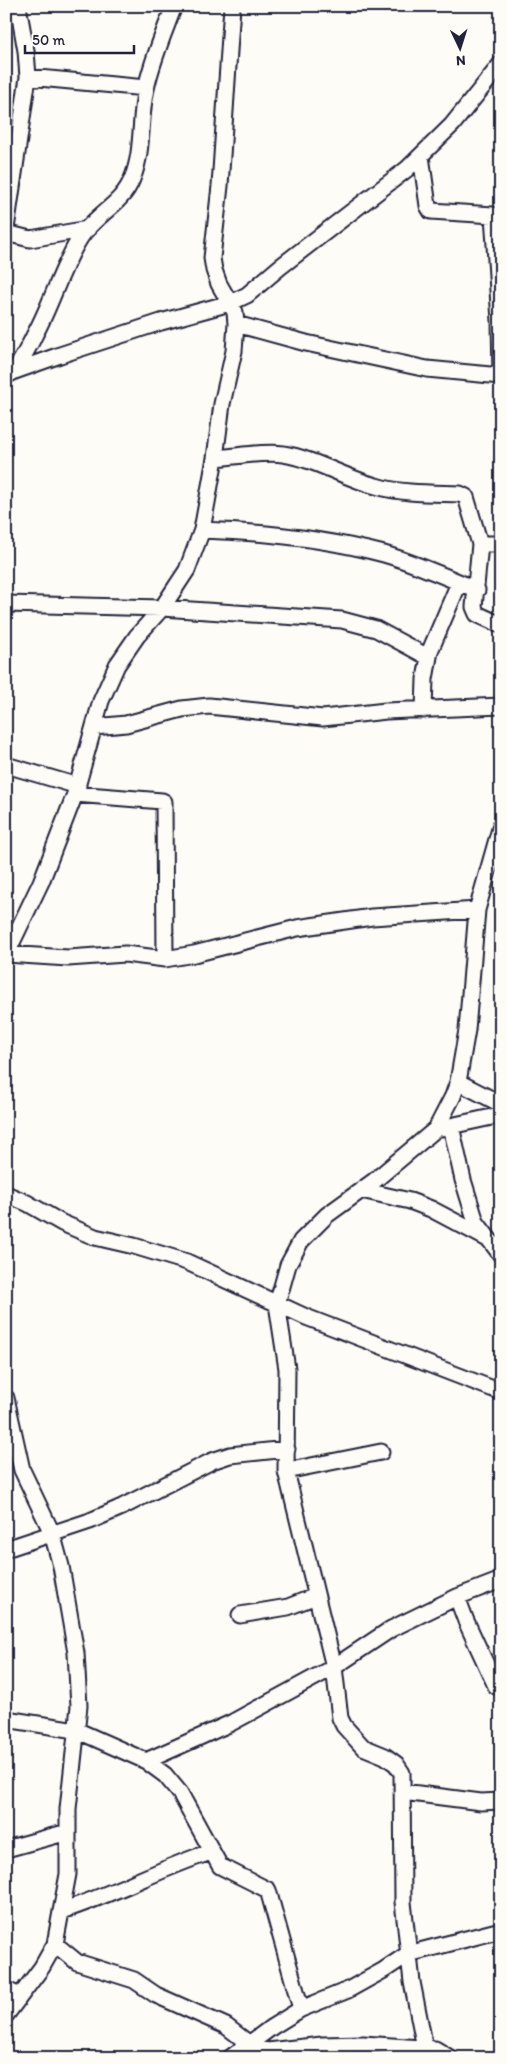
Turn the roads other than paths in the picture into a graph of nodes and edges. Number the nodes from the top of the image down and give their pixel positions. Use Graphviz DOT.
graph roads {
  1 [pos="18,6"];
  2 [pos="174,6"];
  3 [pos="232,6"];
  4 [pos="501,64"];
  5 [pos="28,76"];
  6 [pos="146,88"];
  7 [pos="421,156"];
  8 [pos="88,229"];
  9 [pos="6,230"];
  10 [pos="6,233"];
  11 [pos="230,303"];
  12 [pos="236,324"];
  13 [pos="10,373"];
  14 [pos="214,458"];
  15 [pos="202,530"];
  16 [pos="480,544"];
  17 [pos="501,544"];
  18 [pos="459,582"];
  19 [pos="477,590"];
  20 [pos="6,604"];
  21 [pos="162,608"];
  22 [pos="501,625"];
  23 [pos="428,657"];
  24 [pos="501,706"];
  25 [pos="424,710"];
  26 [pos="95,727"];
  27 [pos="6,765"];
  28 [pos="76,790"];
  29 [pos="501,825"];
  30 [pos="496,858"];
  31 [pos="477,910"];
  32 [pos="6,954"];
  33 [pos="164,959"];
  34 [pos="458,1082"];
  35 [pos="501,1104"];
  36 [pos="501,1116"];
  37 [pos="444,1128"];
  38 [pos="361,1190"];
  39 [pos="6,1194"];
  40 [pos="487,1239"];
  41 [pos="501,1255"];
  42 [pos="277,1304"];
  43 [pos="501,1392"];
  44 [pos="6,1398"];
  45 [pos="287,1449"];
  46 [pos="381,1452"];
  47 [pos="286,1470"];
  48 [pos="52,1533"];
  49 [pos="6,1549"];
  50 [pos="501,1580"];
  51 [pos="316,1596"];
  52 [pos="457,1597"];
  53 [pos="240,1615"];
  54 [pos="334,1667"];
  55 [pos="496,1686"];
  56 [pos="6,1719"];
  57 [pos="76,1730"];
  58 [pos="146,1761"];
  59 [pos="403,1792"];
  60 [pos="501,1801"];
  61 [pos="68,1832"];
  62 [pos="6,1849"];
  63 [pos="211,1852"];
  64 [pos="61,1911"];
  65 [pos="501,1930"];
  66 [pos="55,1944"];
  67 [pos="408,1954"];
  68 [pos="13,1993"];
  69 [pos="301,2010"];
  70 [pos="6,2015"];
  71 [pos="250,2043"];
  72 [pos="426,2053"];
  73 [pos="230,2058"];
  74 [pos="450,2058"];
  1 -- 5 [label="street"];
  2 -- 6 [label="street"];
  3 -- 11 [label="street"];
  4 -- 7 [label="street"];
  5 -- 6 [label="street"];
  5 -- 9 [label="street"];
  6 -- 8 [label="street"];
  7 -- 11 [label="street"];
  7 -- 12 [label="street"];
  8 -- 10 [label="street"];
  8 -- 13 [label="street"];
  11 -- 12 [label="street"];
  11 -- 13 [label="street"];
  12 -- 14 [label="street"];
  14 -- 15 [label="street"];
  14 -- 16 [label="street"];
  15 -- 18 [label="street"];
  15 -- 21 [label="street"];
  16 -- 17 [label="street"];
  16 -- 19 [label="street"];
  18 -- 19 [label="street"];
  18 -- 23 [label="street"];
  19 -- 22 [label="street"];
  20 -- 21 [label="street"];
  21 -- 23 [label="street"];
  21 -- 26 [label="street"];
  23 -- 25 [label="street"];
  24 -- 25 [label="street"];
  25 -- 26 [label="street"];
  26 -- 28 [label="street"];
  27 -- 28 [label="street"];
  28 -- 32 [label="street"];
  28 -- 33 [label="street"];
  29 -- 30 [label="street"];
  30 -- 31 [label="street"];
  31 -- 33 [label="street"];
  31 -- 34 [label="street"];
  32 -- 33 [label="street"];
  34 -- 35 [label="street"];
  34 -- 37 [label="street"];
  36 -- 37 [label="street"];
  37 -- 38 [label="street"];
  37 -- 40 [label="street"];
  38 -- 40 [label="street"];
  38 -- 42 [label="street"];
  39 -- 42 [label="street"];
  40 -- 41 [label="street"];
  42 -- 43 [label="street"];
  42 -- 45 [label="street"];
  44 -- 48 [label="street"];
  45 -- 47 [label="street"];
  45 -- 48 [label="street"];
  46 -- 47 [label="street"];
  47 -- 51 [label="street"];
  48 -- 49 [label="street"];
  48 -- 57 [label="street"];
  50 -- 52 [label="street"];
  51 -- 53 [label="street"];
  51 -- 54 [label="street"];
  52 -- 54 [label="street"];
  52 -- 55 [label="street"];
  54 -- 58 [label="street"];
  54 -- 59 [label="street"];
  56 -- 57 [label="street"];
  57 -- 58 [label="street"];
  57 -- 61 [label="street"];
  58 -- 63 [label="street"];
  59 -- 60 [label="street"];
  59 -- 67 [label="street"];
  61 -- 62 [label="street"];
  61 -- 64 [label="street"];
  63 -- 64 [label="street"];
  63 -- 69 [label="street"];
  64 -- 66 [label="street"];
  65 -- 67 [label="street"];
  66 -- 68 [label="street"];
  66 -- 71 [label="street"];
  67 -- 69 [label="street"];
  67 -- 72 [label="street"];
  68 -- 70 [label="street"];
  69 -- 71 [label="street"];
  71 -- 72 [label="street"];
  71 -- 73 [label="street"];
  72 -- 74 [label="street"];
}
